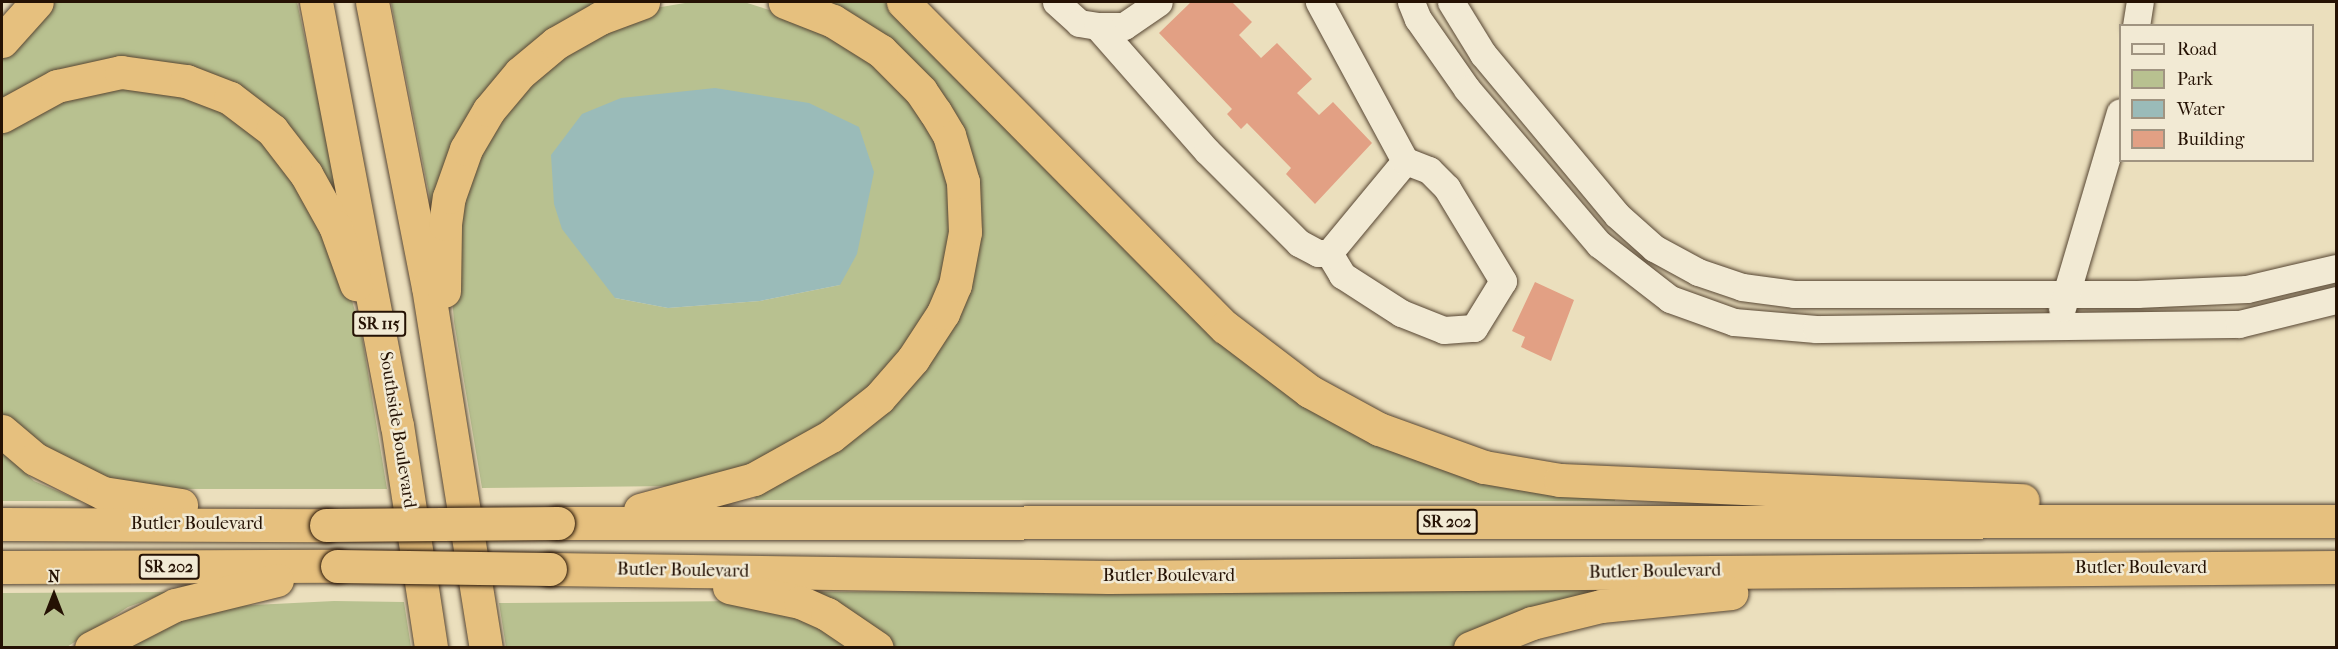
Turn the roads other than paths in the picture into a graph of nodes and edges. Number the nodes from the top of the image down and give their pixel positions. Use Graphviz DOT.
graph roads {
  1 [pos="37,2"];
  2 [pos="316,2"];
  3 [pos="372,2"];
  4 [pos="643,2"];
  5 [pos="785,2"];
  6 [pos="903,2"];
  7 [pos="1056,2"];
  8 [pos="1159,2"];
  9 [pos="1319,2"];
  10 [pos="1451,2"];
  11 [pos="2140,2"];
  12 [pos="1414,10"];
  13 [pos="2136,24"];
  14 [pos="1098,26"];
  15 [pos="2,41"];
  16 [pos="2,116"];
  17 [pos="2119,119"];
  18 [pos="1405,161"];
  19 [pos="1329,254"];
  20 [pos="2337,268"];
  21 [pos="2067,294"];
  22 [pos="2337,300"];
  23 [pos="2055,326"];
  24 [pos="451,422"];
  25 [pos="397,425"];
  26 [pos="2,431"];
  27 [pos="2337,512"];
  28 [pos="2337,521"];
  29 [pos="558,523"];
  30 [pos="2,524"];
  31 [pos="252,524"];
  32 [pos="337,566"];
  33 [pos="2,567"];
  34 [pos="2141,567"];
  35 [pos="2337,567"];
  36 [pos="664,570"];
  37 [pos="91,648"];
  38 [pos="431,648"];
  39 [pos="486,648"];
  40 [pos="877,648"];
  41 [pos="1470,648"];
  1 -- 15 [label="highway"];
  2 -- 25 [label="highway, Southside Boulevard / SR 115"];
  3 -- 24 [label="highway, SR 115"];
  4 -- 24 [label="highway"];
  5 -- 29 [label="highway"];
  6 -- 27 [label="highway"];
  7 -- 14 [label="street"];
  8 -- 14 [label="street"];
  9 -- 18 [label="street"];
  10 -- 12 [label="street"];
  10 -- 21 [label="street"];
  11 -- 13 [label="street"];
  12 -- 23 [label="street"];
  14 -- 19 [label="street"];
  16 -- 25 [label="highway"];
  17 -- 21 [label="street"];
  18 -- 19 [label="street"];
  18 -- 19 [label="street"];
  20 -- 21 [label="street"];
  21 -- 23 [label="street"];
  22 -- 23 [label="street"];
  24 -- 39 [label="highway, SR 115"];
  25 -- 38 [label="highway, Southside Boulevard / SR 115"];
  26 -- 31 [label="highway"];
  28 -- 29 [label="highway, Butler Boulevard / SR 202"];
  29 -- 31 [label="highway, Butler Boulevard / SR 202, bridge"];
  30 -- 31 [label="highway, Butler Boulevard / SR 202"];
  32 -- 33 [label="highway, Butler Boulevard / SR 202"];
  32 -- 36 [label="highway, Butler Boulevard / SR 202, bridge"];
  32 -- 37 [label="highway"];
  34 -- 35 [label="highway, Butler Boulevard / SR 202"];
  34 -- 36 [label="highway, Butler Boulevard / SR 202"];
  34 -- 41 [label="highway"];
  36 -- 40 [label="highway"];
}
